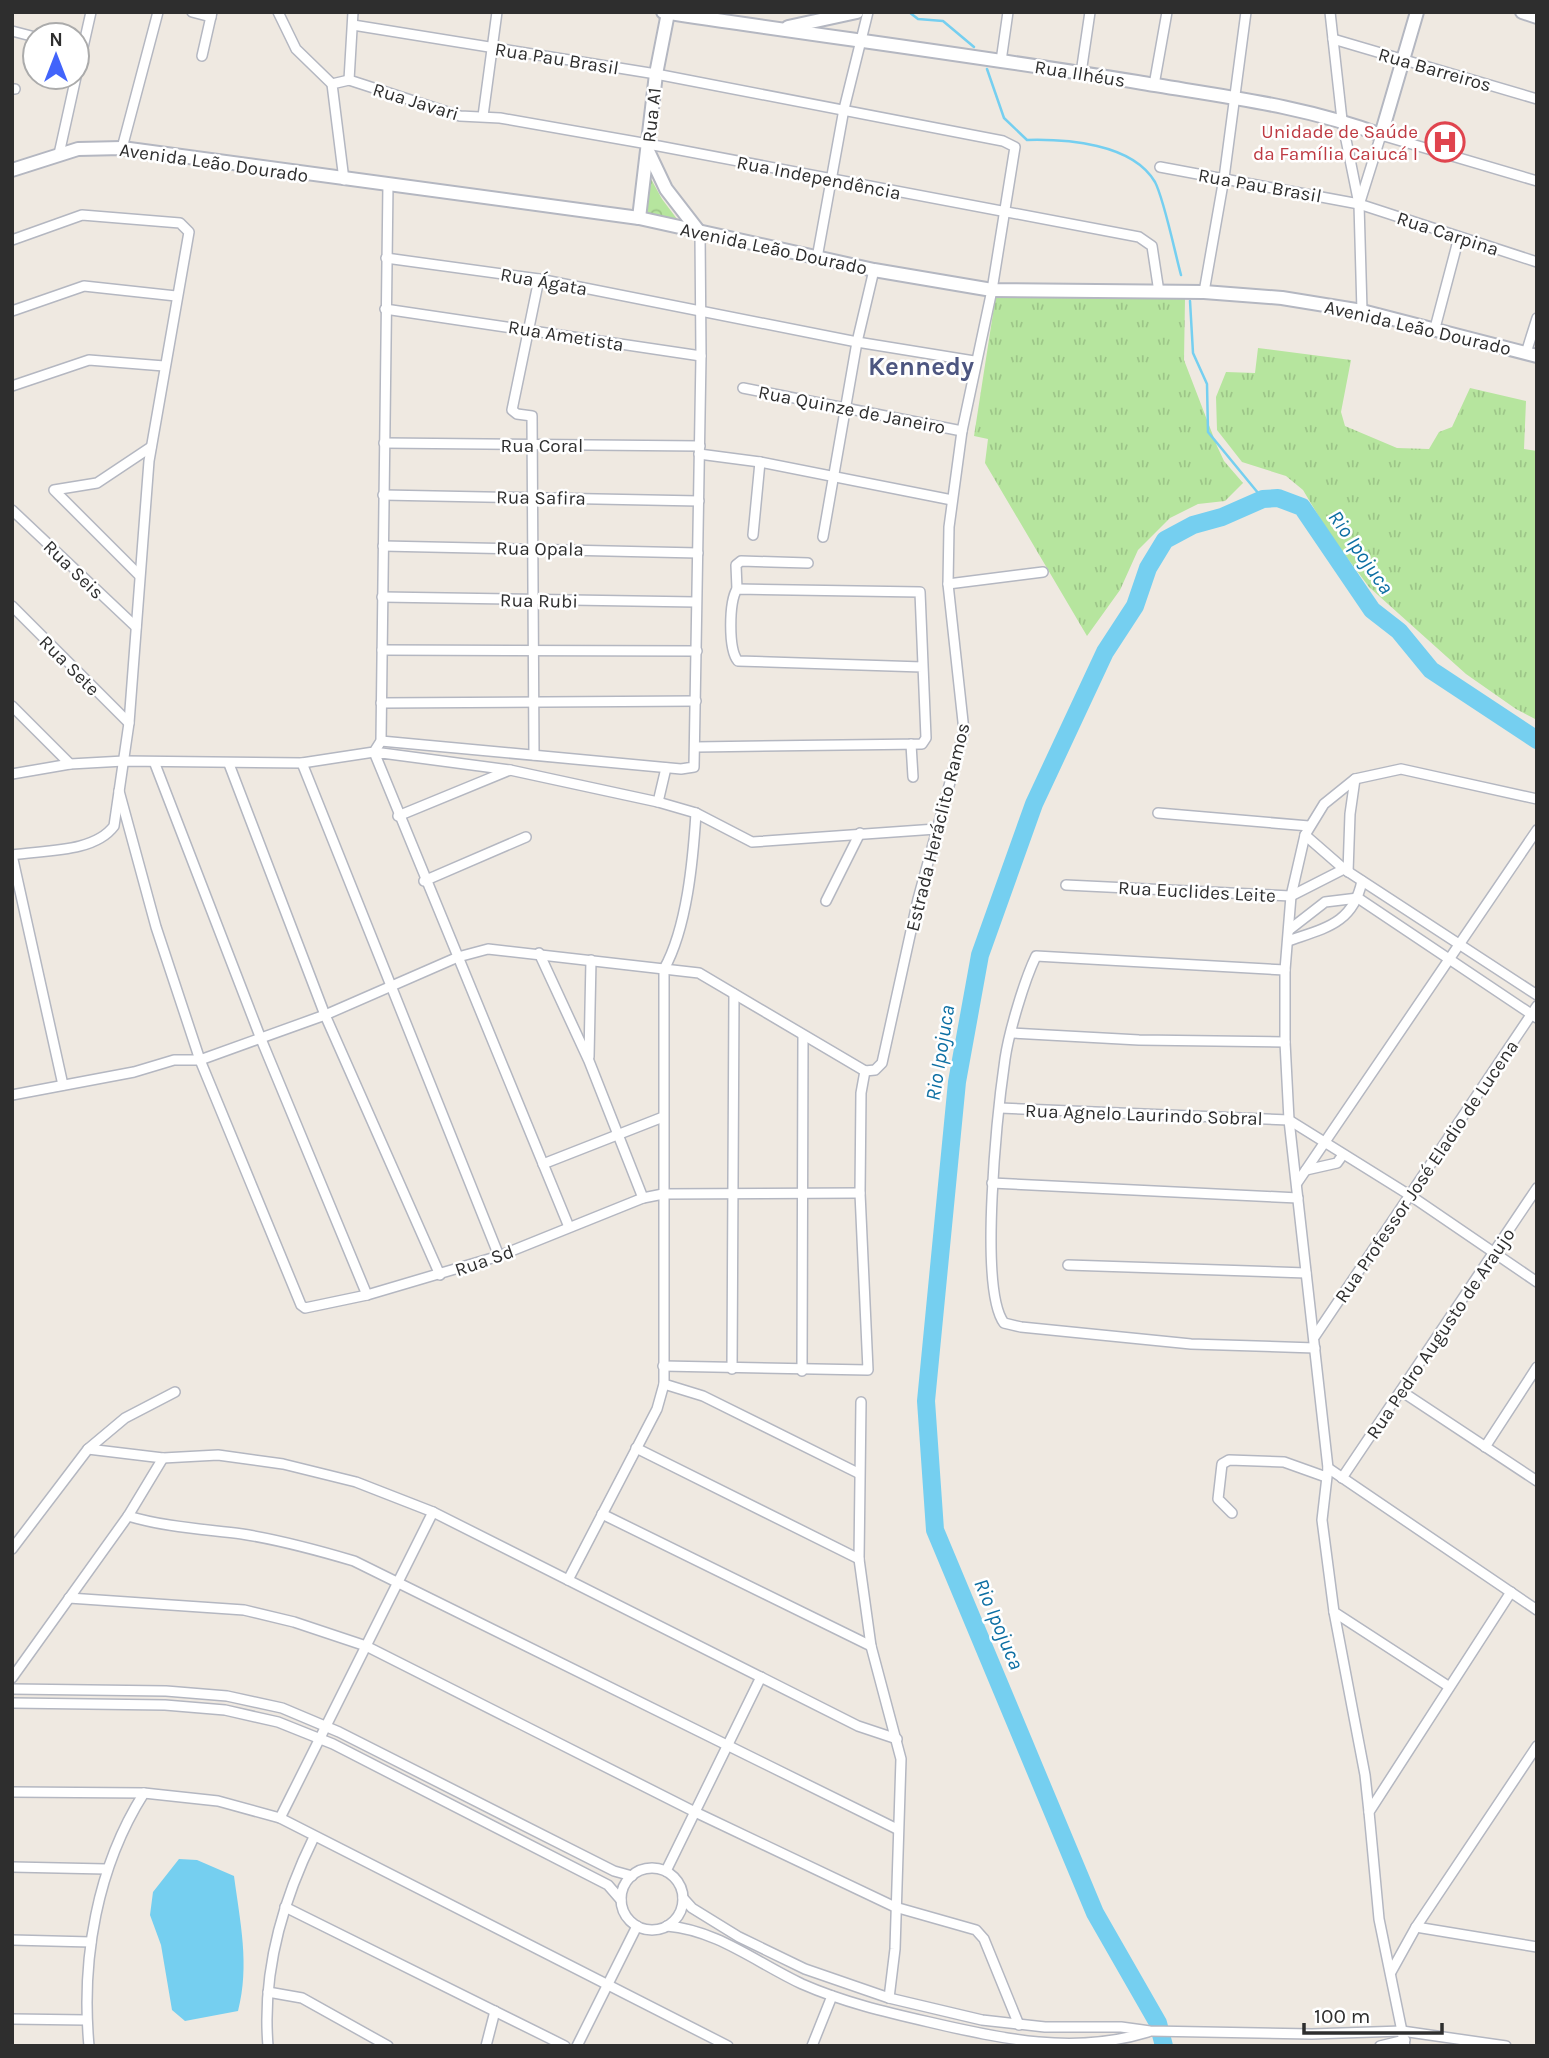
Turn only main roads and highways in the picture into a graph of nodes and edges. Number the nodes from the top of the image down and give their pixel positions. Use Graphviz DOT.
graph roads {
  1 [pos="666,12"];
  2 [pos="857,12"];
  3 [pos="1417,12"];
  4 [pos="1522,12"];
  5 [pos="1537,17"];
  6 [pos="774,30"];
  7 [pos="648,147"];
  8 [pos="12,170"];
  9 [pos="639,218"];
  10 [pos="700,233"];
  11 [pos="1531,354"];
  1 -- 6 [label="main road, Rua Ilhéus"];
  1 -- 7 [label="main road, Rua A1"];
  2 -- 6 [label="main road"];
  3 -- 6 [label="main road, Rua Ilhéus"];
  4 -- 5 [label="main road"];
  7 -- 9 [label="main road, Rua A1"];
  7 -- 10 [label="main road"];
  8 -- 9 [label="main road, Avenida Leão Dourado"];
  9 -- 10 [label="main road, Avenida Leão Dourado"];
  10 -- 11 [label="main road, Avenida Leão Dourado"];
}
